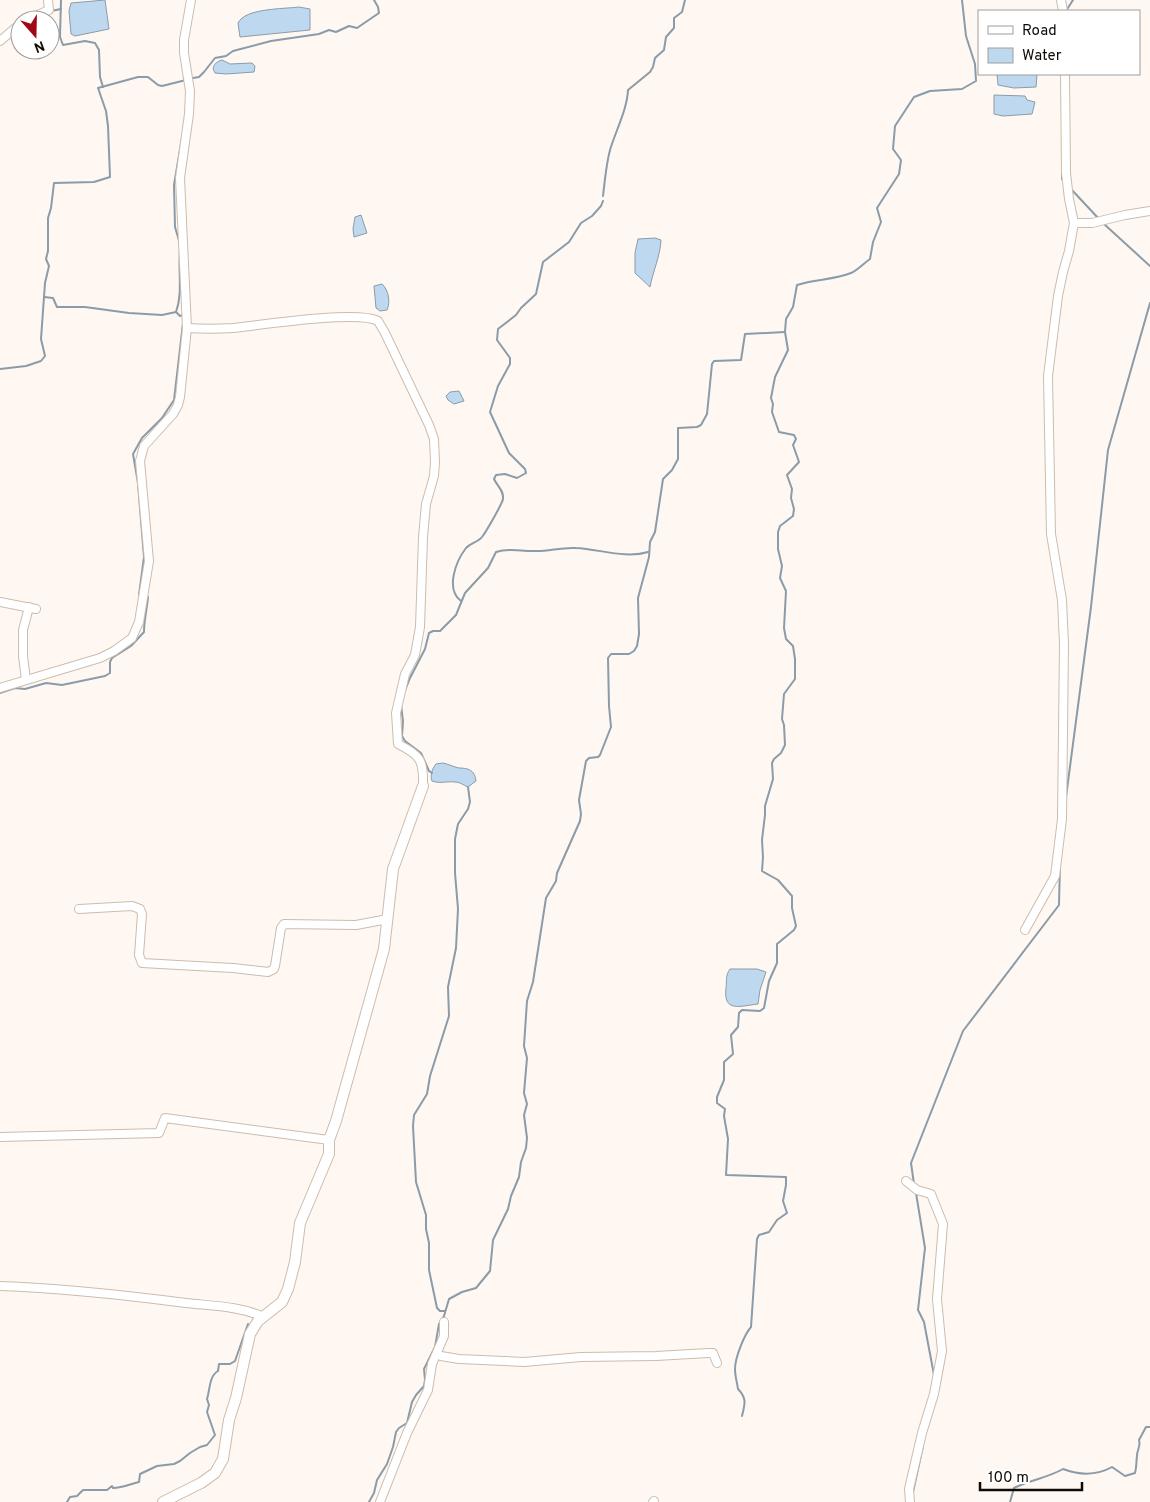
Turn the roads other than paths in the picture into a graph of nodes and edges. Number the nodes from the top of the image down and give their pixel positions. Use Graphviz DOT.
graph roads {
  1 [pos="191,0"];
  2 [pos="10,32"];
  3 [pos="0,41"];
  4 [pos="1065,75"];
  5 [pos="1150,211"];
  6 [pos="1074,223"];
  7 [pos="187,328"];
  8 [pos="0,602"];
  9 [pos="26,680"];
  10 [pos="0,688"];
  11 [pos="423,786"];
  12 [pos="80,909"];
  13 [pos="388,918"];
  14 [pos="1025,930"];
  15 [pos="0,1137"];
  16 [pos="329,1140"];
  17 [pos="906,1181"];
  18 [pos="0,1286"];
  19 [pos="264,1317"];
  20 [pos="444,1322"];
  21 [pos="438,1354"];
  22 [pos="717,1362"];
  23 [pos="163,1502"];
  24 [pos="381,1502"];
  25 [pos="910,1502"];
  1 -- 7 [label="street"];
  2 -- 3 [label="street"];
  4 -- 6 [label="street"];
  5 -- 6 [label="street"];
  6 -- 14 [label="street"];
  7 -- 9 [label="street"];
  7 -- 11 [label="street"];
  8 -- 9 [label="street"];
  9 -- 10 [label="street"];
  11 -- 13 [label="street"];
  12 -- 13 [label="street"];
  13 -- 16 [label="street"];
  15 -- 16 [label="street"];
  16 -- 19 [label="street"];
  17 -- 25 [label="street"];
  18 -- 19 [label="street"];
  19 -- 23 [label="street"];
  20 -- 21 [label="street"];
  21 -- 22 [label="street"];
  21 -- 24 [label="street"];
}
